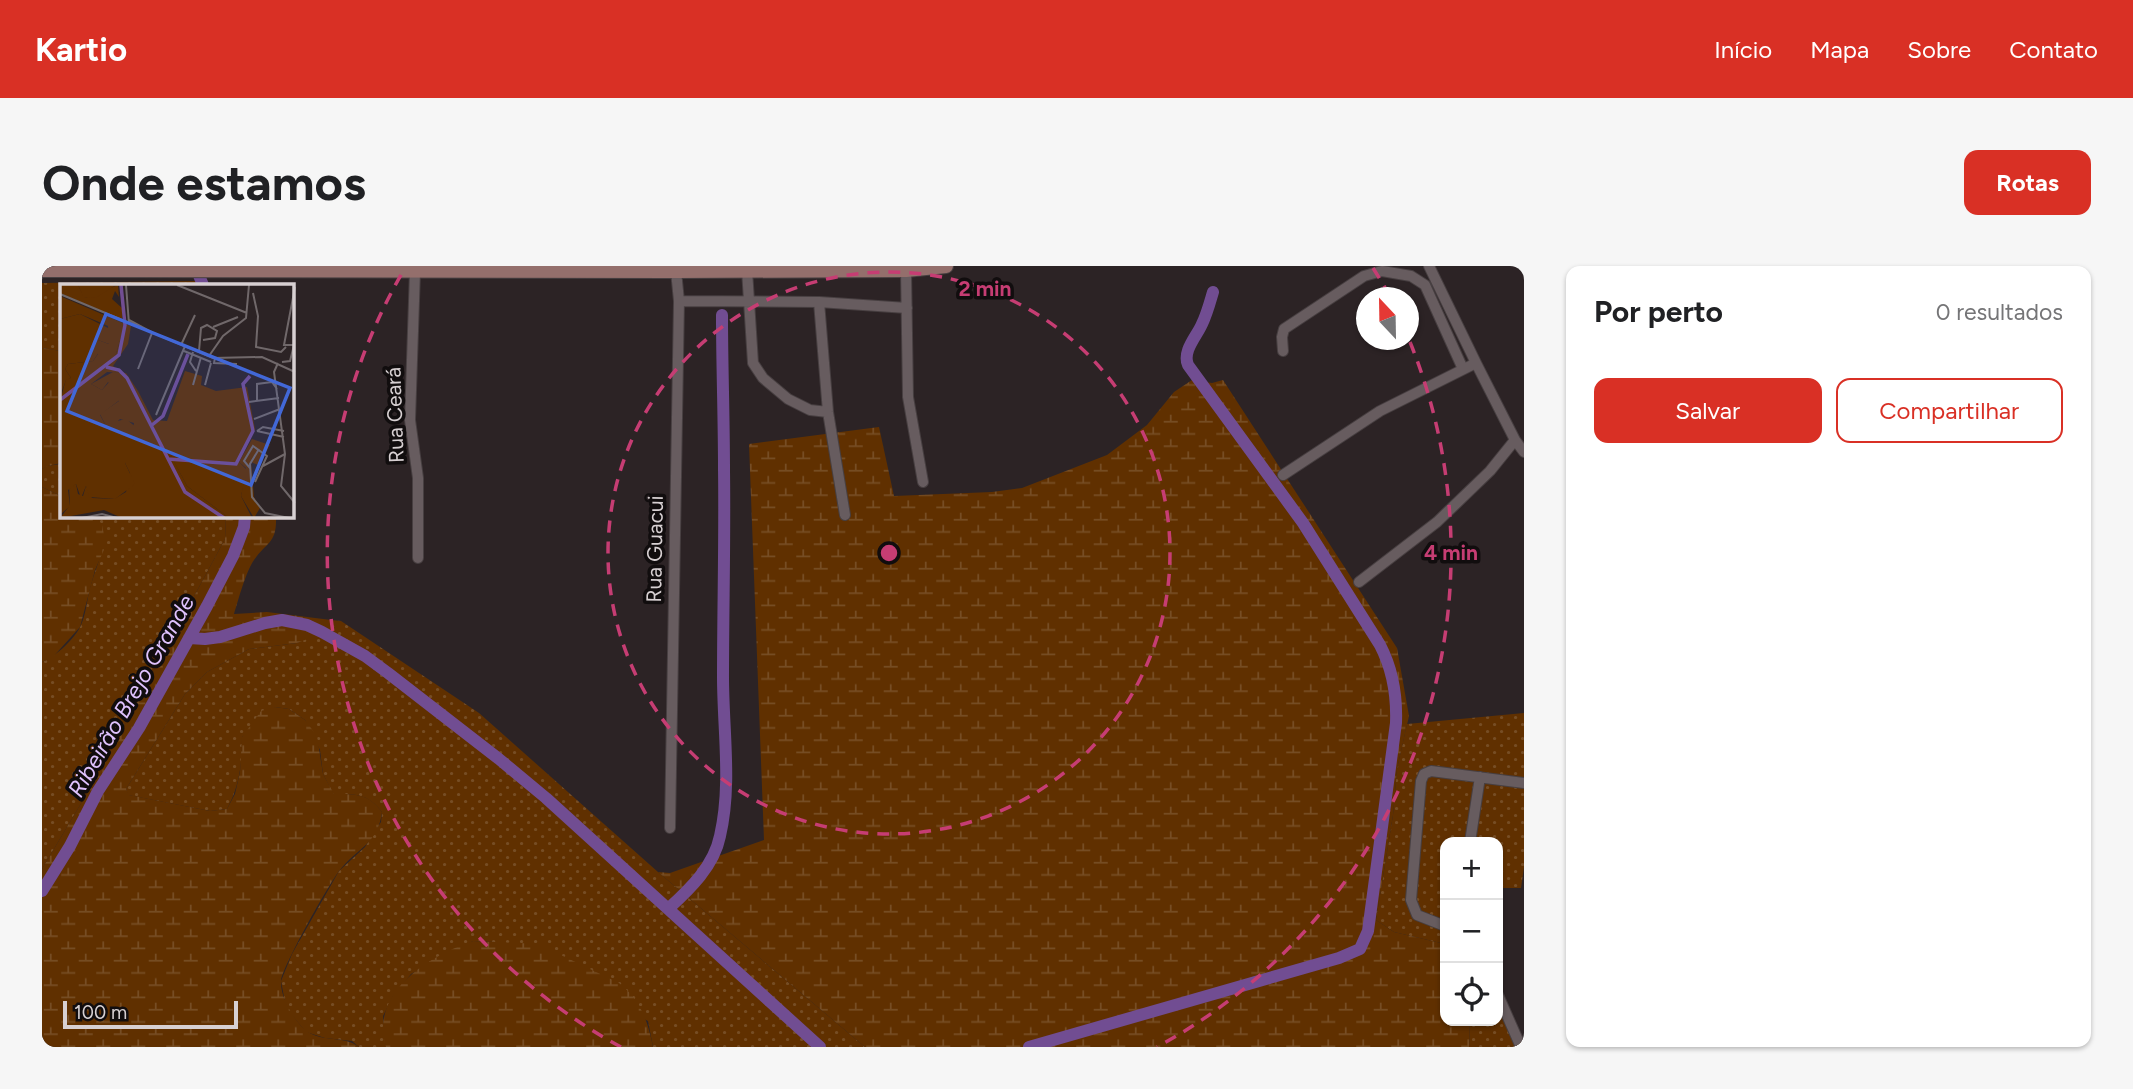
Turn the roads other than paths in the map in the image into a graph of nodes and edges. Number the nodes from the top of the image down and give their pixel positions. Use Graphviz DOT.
graph roads {
  1 [pos="946,266"];
  2 [pos="1429,266"];
  3 [pos="876,267"];
  4 [pos="42,270"];
  5 [pos="747,270"];
  6 [pos="906,270"];
  7 [pos="415,271"];
  8 [pos="676,271"];
  9 [pos="679,301"];
  10 [pos="818,302"];
  11 [pos="751,303"];
  12 [pos="907,308"];
  13 [pos="1283,351"];
  14 [pos="1476,363"];
  15 [pos="1463,369"];
  16 [pos="828,412"];
  17 [pos="1516,440"];
  18 [pos="1524,452"];
  19 [pos="1283,475"];
  20 [pos="923,482"];
  21 [pos="845,514"];
  22 [pos="418,558"];
  23 [pos="1359,582"];
  24 [pos="1480,777"];
  25 [pos="1524,783"];
  26 [pos="670,828"];
  27 [pos="1471,837"];
  28 [pos="1440,924"];
  29 [pos="1503,1006"];
  30 [pos="1521,1047"];
  1 -- 6 [label="street"];
  2 -- 14 [label="street"];
  3 -- 5 [label="street"];
  3 -- 6 [label="street"];
  4 -- 7 [label="street"];
  5 -- 8 [label="street"];
  5 -- 11 [label="street"];
  6 -- 12 [label="street"];
  7 -- 8 [label="street"];
  7 -- 22 [label="street, Rua Ceará"];
  8 -- 9 [label="street, Rua Guacui"];
  9 -- 11 [label="street"];
  9 -- 26 [label="street, Rua Guacui"];
  10 -- 11 [label="street"];
  10 -- 12 [label="street"];
  10 -- 16 [label="street"];
  11 -- 16 [label="street"];
  12 -- 20 [label="street"];
  13 -- 15 [label="street"];
  14 -- 15 [label="street"];
  14 -- 17 [label="street"];
  15 -- 19 [label="street"];
  16 -- 21 [label="street"];
  17 -- 18 [label="street"];
  17 -- 23 [label="street"];
  24 -- 25 [label="street"];
  24 -- 27 [label="street"];
  24 -- 28 [label="street"];
  29 -- 30 [label="street"];
}
